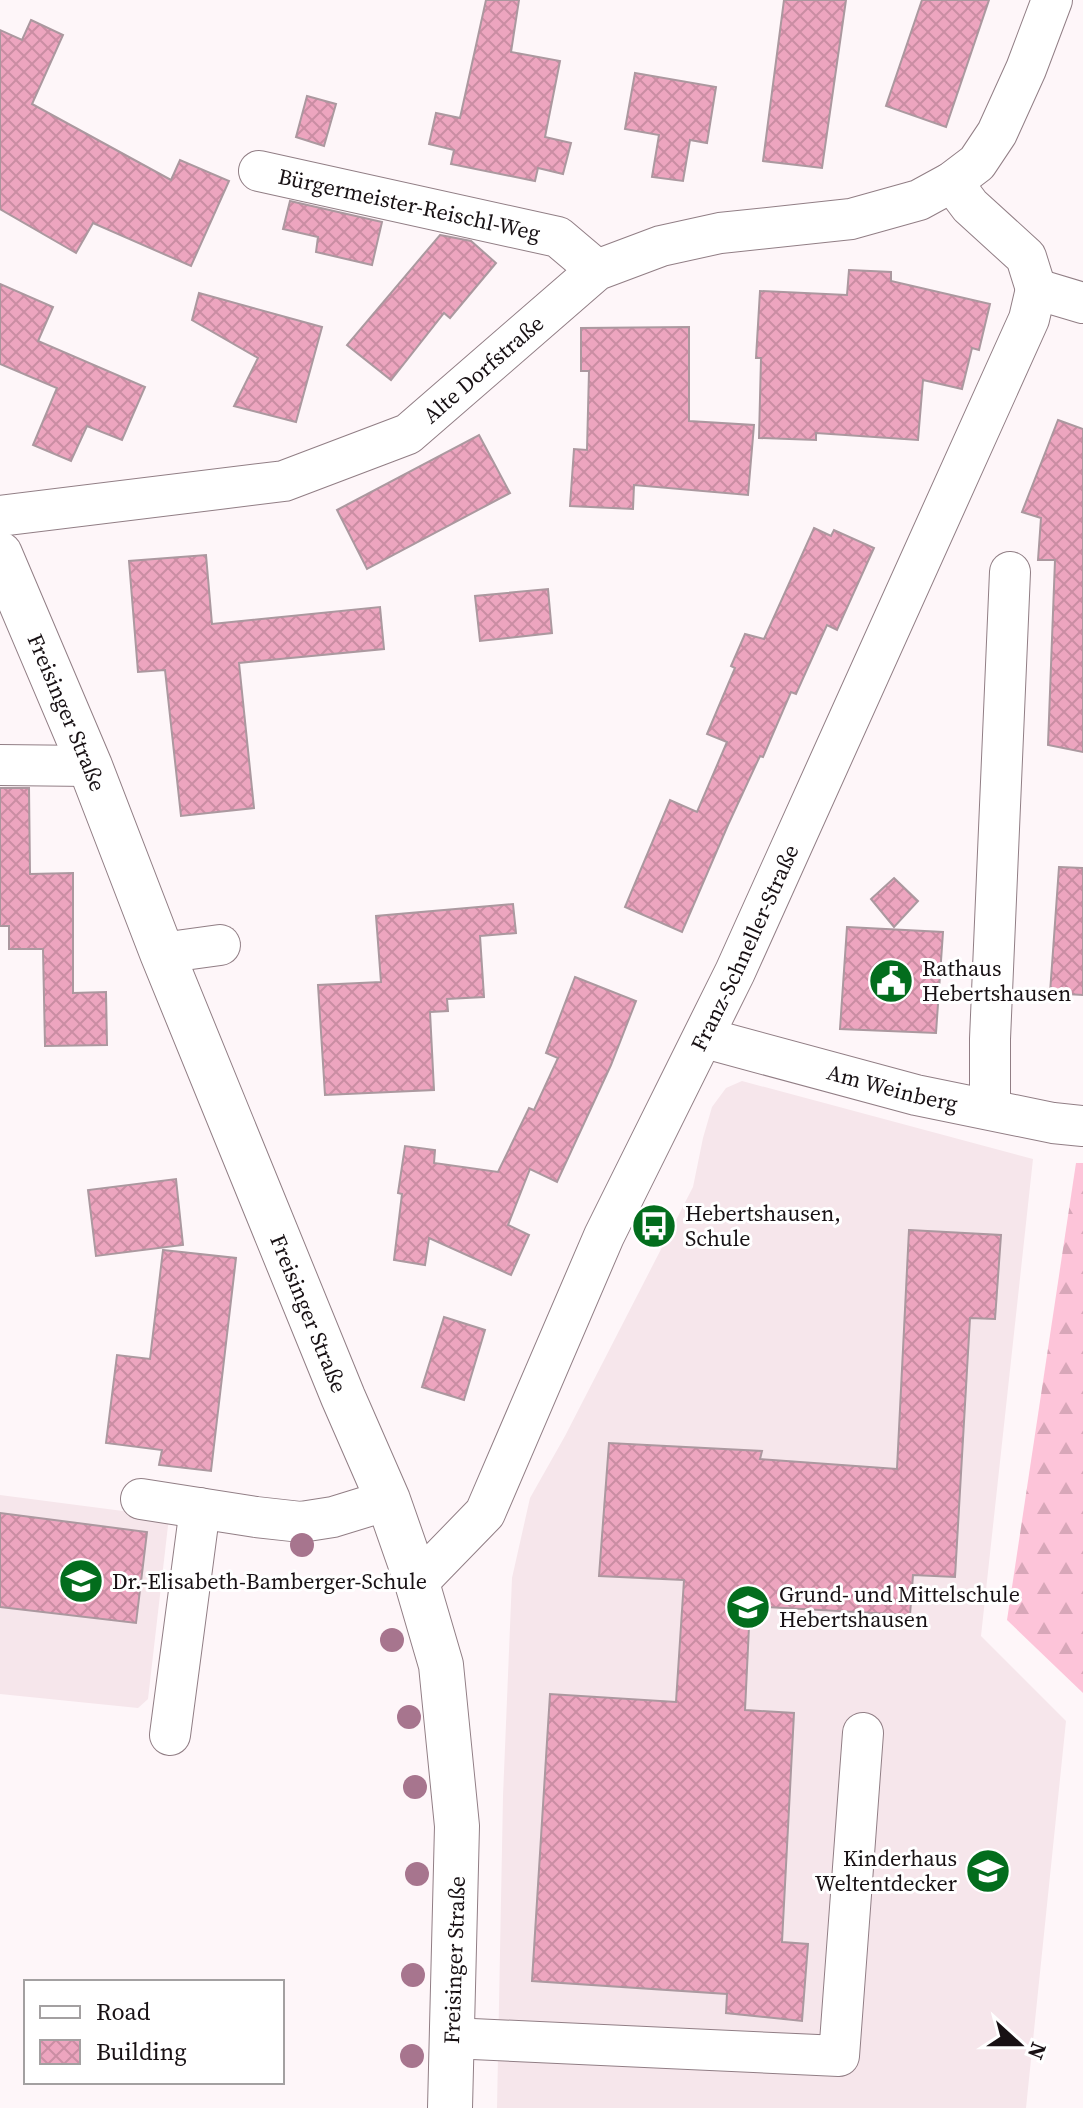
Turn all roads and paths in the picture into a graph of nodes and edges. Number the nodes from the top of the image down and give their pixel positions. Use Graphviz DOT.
graph roads {
  1 [pos="1052,0"];
  2 [pos="259,171"];
  3 [pos="952,182"];
  4 [pos="597,270"];
  5 [pos="1036,289"];
  6 [pos="1083,303"];
  7 [pos="0,516"];
  8 [pos="0,554"];
  9 [pos="1010,572"];
  10 [pos="0,765"];
  11 [pos="90,766"];
  12 [pos="220,945"];
  13 [pos="162,953"];
  14 [pos="705,1038"];
  15 [pos="990,1109"];
  16 [pos="1083,1126"];
  17 [pos="141,1499"];
  18 [pos="388,1500"];
  19 [pos="200,1508"];
  20 [pos="417,1583"];
  21 [pos="863,1733"];
  22 [pos="170,1735"];
  23 [pos="451,2038"];
  24 [pos="450,2108"];
  1 -- 3 [label="street, Alte Dorfstraße"];
  2 -- 4 [label="street, Bürgermeister-Reischl-Weg"];
  3 -- 4 [label="street, Alte Dorfstraße"];
  3 -- 5 [label="street"];
  4 -- 7 [label="street, Alte Dorfstraße"];
  5 -- 6 [label="street"];
  5 -- 14 [label="street, Franz-Schneller-Straße"];
  8 -- 11 [label="main road, Freisinger Straße"];
  9 -- 15 [label="street"];
  10 -- 11 [label="street"];
  11 -- 13 [label="main road, Freisinger Straße"];
  12 -- 13 [label="street"];
  13 -- 18 [label="main road, Freisinger Straße"];
  14 -- 15 [label="street, Am Weinberg"];
  14 -- 20 [label="street, Franz-Schneller-Straße"];
  15 -- 16 [label="street, Am Weinberg"];
  17 -- 19 [label="street"];
  18 -- 19 [label="street"];
  18 -- 20 [label="main road, Freisinger Straße"];
  19 -- 22 [label="street"];
  20 -- 23 [label="main road, Freisinger Straße"];
  21 -- 23 [label="street"];
  23 -- 24 [label="main road, Freisinger Straße"];
}
